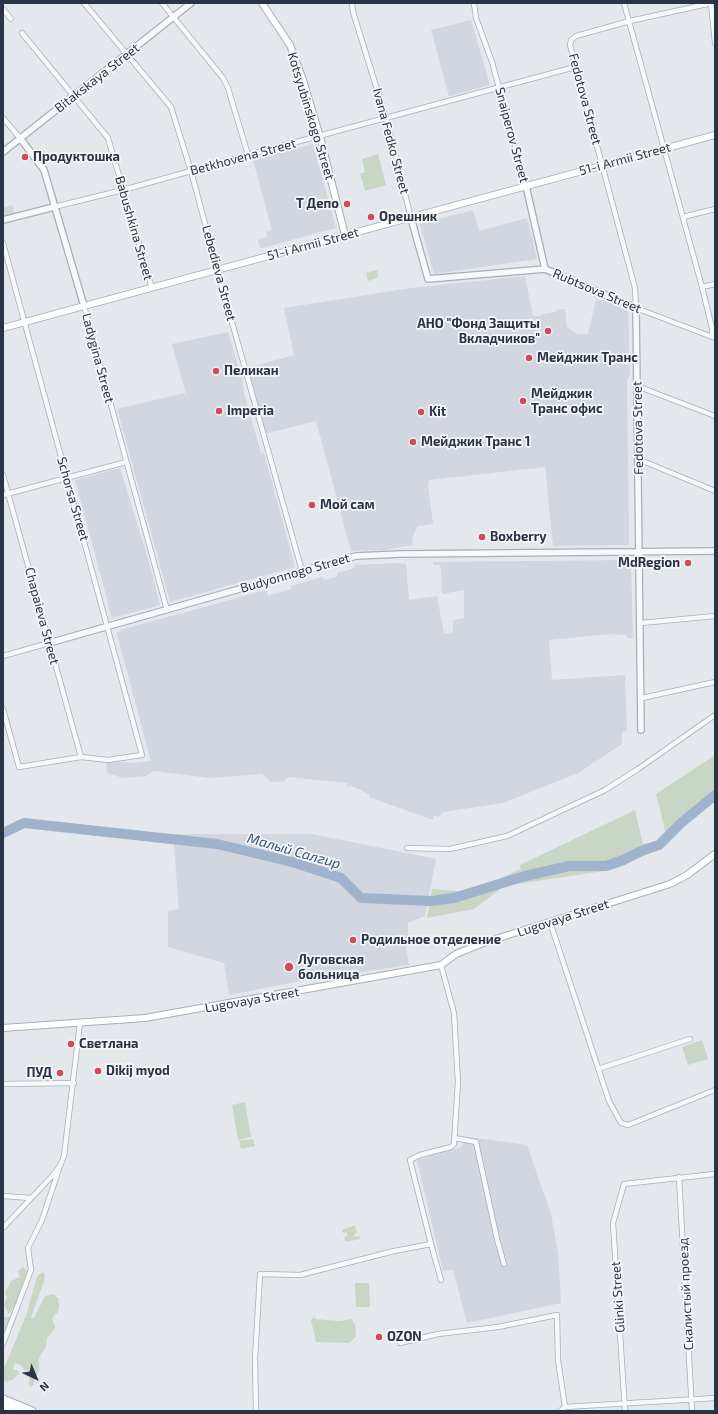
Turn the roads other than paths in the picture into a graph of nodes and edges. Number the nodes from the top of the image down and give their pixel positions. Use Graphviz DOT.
graph roads {
  1 [pos="84,3"];
  2 [pos="162,3"];
  3 [pos="191,3"];
  4 [pos="262,3"];
  5 [pos="352,3"];
  6 [pos="474,3"];
  7 [pos="624,3"];
  8 [pos="712,3"];
  9 [pos="3,9"];
  10 [pos="174,17"];
  11 [pos="12,19"];
  12 [pos="630,21"];
  13 [pos="22,33"];
  14 [pos="715,43"];
  15 [pos="127,55"];
  16 [pos="575,68"];
  17 [pos="499,88"];
  18 [pos="75,96"];
  19 [pos="3,118"];
  20 [pos="386,118"];
  21 [pos="715,135"];
  22 [pos="320,136"];
  23 [pos="20,138"];
  24 [pos="665,149"];
  25 [pos="3,152"];
  26 [pos="248,154"];
  27 [pos="603,165"];
  28 [pos="191,171"];
  29 [pos="526,186"];
  30 [pos="123,190"];
  31 [pos="54,207"];
  32 [pos="715,209"];
  33 [pos="683,217"];
  34 [pos="411,218"];
  35 [pos="3,220"];
  36 [pos="345,235"];
  37 [pos="3,243"];
  38 [pos="545,269"];
  39 [pos="217,270"];
  40 [pos="428,279"];
  41 [pos="715,284"];
  42 [pos="702,287"];
  43 [pos="152,288"];
  44 [pos="84,306"];
  45 [pos="636,308"];
  46 [pos="24,322"];
  47 [pos="3,328"];
  48 [pos="714,337"];
  49 [pos="637,386"];
  50 [pos="715,416"];
  51 [pos="638,459"];
  52 [pos="126,462"];
  53 [pos="3,475"];
  54 [pos="66,477"];
  55 [pos="715,491"];
  56 [pos="6,494"];
  57 [pos="639,551"];
  58 [pos="715,551"];
  59 [pos="302,571"];
  60 [pos="167,610"];
  61 [pos="715,616"];
  62 [pos="640,623"];
  63 [pos="108,626"];
  64 [pos="49,643"];
  65 [pos="3,656"];
  66 [pos="715,682"];
  67 [pos="642,698"];
  68 [pos="3,709"];
  69 [pos="715,715"];
  70 [pos="641,730"];
  71 [pos="81,757"];
  72 [pos="407,848"];
  73 [pos="715,854"];
  74 [pos="550,922"];
  75 [pos="441,965"];
  76 [pos="80,1023"];
  77 [pos="3,1028"];
  78 [pos="690,1039"];
  79 [pos="598,1069"];
  80 [pos="74,1083"];
  81 [pos="3,1084"];
  82 [pos="715,1090"];
  83 [pos="455,1138"];
  84 [pos="60,1166"];
  85 [pos="715,1174"];
  86 [pos="679,1177"];
  87 [pos="3,1196"];
  88 [pos="31,1198"];
  89 [pos="3,1228"];
  90 [pos="431,1244"];
  91 [pos="504,1264"];
  92 [pos="441,1280"];
  93 [pos="400,1343"];
  94 [pos="3,1344"];
  95 [pos="3,1398"];
  96 [pos="715,1398"];
  97 [pos="692,1400"];
  98 [pos="624,1404"];
  99 [pos="3,1406"];
  100 [pos="565,1407"];
  101 [pos="16,1411"];
  102 [pos="32,1411"];
  103 [pos="256,1411"];
  104 [pos="560,1411"];
  105 [pos="625,1411"];
  106 [pos="692,1411"];
  1 -- 15 [label="street, Lebedieva Street"];
  2 -- 10 [label="street"];
  3 -- 10 [label="street, Bitakskaya Street"];
  4 -- 22 [label="main road, Kotsyubinskogo Street"];
  5 -- 20 [label="street, Ivana Fedko Street"];
  6 -- 17 [label="street, Snaiperov Street"];
  7 -- 12 [label="street"];
  8 -- 12 [label="street"];
  8 -- 14 [label="street"];
  9 -- 11 [label="street"];
  10 -- 15 [label="street, Bitakskaya Street"];
  10 -- 26 [label="street"];
  12 -- 16 [label="street, Fedotova Street"];
  12 -- 24 [label="street"];
  13 -- 18 [label="street, Babushkina Street"];
  15 -- 18 [label="street, Bitakskaya Street"];
  15 -- 28 [label="street, Lebedieva Street"];
  16 -- 17 [label="street, Betkhovena Street"];
  16 -- 27 [label="street, Fedotova Street"];
  17 -- 20 [label="street, Betkhovena Street"];
  17 -- 29 [label="street, Snaiperov Street"];
  18 -- 23 [label="street, Bitakskaya Street"];
  18 -- 30 [label="street, Babushkina Street"];
  19 -- 23 [label="street, Ladygina Street"];
  20 -- 22 [label="street, Betkhovena Street"];
  20 -- 34 [label="street, Ivana Fedko Street"];
  21 -- 24 [label="main road, 51-i Armii Street"];
  22 -- 26 [label="street, Betkhovena Street"];
  22 -- 36 [label="main road, Kotsyubinskogo Street"];
  23 -- 25 [label="street, Bitakskaya Street"];
  23 -- 31 [label="street, Ladygina Street"];
  24 -- 27 [label="main road, 51-i Armii Street"];
  24 -- 33 [label="street"];
  26 -- 28 [label="street, Betkhovena Street"];
  27 -- 29 [label="main road, 51-i Armii Street"];
  27 -- 45 [label="street, Fedotova Street"];
  28 -- 30 [label="street, Betkhovena Street"];
  28 -- 39 [label="street, Lebedieva Street"];
  29 -- 34 [label="main road, 51-i Armii Street"];
  29 -- 38 [label="street, Snaiperov Street"];
  30 -- 31 [label="street, Betkhovena Street"];
  30 -- 43 [label="street, Babushkina Street"];
  31 -- 35 [label="street, Betkhovena Street"];
  31 -- 44 [label="street, Ladygina Street"];
  32 -- 33 [label="street"];
  33 -- 42 [label="street"];
  34 -- 36 [label="main road, 51-i Armii Street"];
  34 -- 40 [label="street, Ivana Fedko Street"];
  36 -- 39 [label="main road, 51-i Armii Street"];
  37 -- 46 [label="street, Schorsa Street"];
  38 -- 40 [label="street, Rubtsova Street"];
  38 -- 45 [label="street, Rubtsova Street"];
  39 -- 43 [label="main road, 51-i Armii Street"];
  39 -- 59 [label="street, Lebedieva Street"];
  41 -- 42 [label="street"];
  42 -- 48 [label="street"];
  43 -- 44 [label="main road, 51-i Armii Street"];
  44 -- 46 [label="main road, 51-i Armii Street"];
  44 -- 52 [label="street, Ladygina Street"];
  45 -- 48 [label="street, Rubtsova Street"];
  45 -- 49 [label="street, Fedotova Street"];
  46 -- 47 [label="main road, 51-i Armii Street"];
  46 -- 54 [label="street, Schorsa Street"];
  49 -- 50 [label="street"];
  49 -- 51 [label="street, Fedotova Street"];
  51 -- 55 [label="street"];
  51 -- 57 [label="street, Fedotova Street"];
  52 -- 54 [label="street"];
  52 -- 60 [label="street, Ladygina Street"];
  53 -- 56 [label="street, Chapaieva Street"];
  54 -- 56 [label="street"];
  54 -- 63 [label="street, Schorsa Street"];
  56 -- 64 [label="street, Chapaieva Street"];
  57 -- 58 [label="street, Budyonnogo Street"];
  57 -- 59 [label="street, Budyonnogo Street"];
  57 -- 62 [label="street, Fedotova Street"];
  59 -- 60 [label="street, Budyonnogo Street"];
  60 -- 63 [label="street, Budyonnogo Street"];
  61 -- 62 [label="street"];
  62 -- 67 [label="street, Fedotova Street"];
  63 -- 64 [label="street, Budyonnogo Street"];
  63 -- 71 [label="street, Schorsa Street"];
  64 -- 65 [label="street, Budyonnogo Street"];
  64 -- 71 [label="street, Chapaieva Street"];
  66 -- 67 [label="street"];
  67 -- 70 [label="street, Fedotova Street"];
  68 -- 71 [label="street"];
  69 -- 72 [label="street"];
  73 -- 74 [label="main road, Lugovaya Street"];
  74 -- 75 [label="main road, Lugovaya Street"];
  74 -- 79 [label="street"];
  75 -- 76 [label="main road, Lugovaya Street"];
  75 -- 83 [label="street"];
  76 -- 77 [label="main road, Lugovaya Street"];
  76 -- 80 [label="street"];
  78 -- 79 [label="street"];
  79 -- 82 [label="street"];
  80 -- 81 [label="street"];
  80 -- 84 [label="street"];
  83 -- 90 [label="street"];
  83 -- 91 [label="street"];
  84 -- 88 [label="street"];
  84 -- 94 [label="street"];
  85 -- 86 [label="street"];
  86 -- 97 [label="street, Скалистый проезд"];
  86 -- 98 [label="street, Glinki Street"];
  87 -- 88 [label="street"];
  88 -- 89 [label="street"];
  90 -- 92 [label="street"];
  90 -- 103 [label="street"];
  93 -- 100 [label="street"];
  95 -- 102 [label="main road"];
  96 -- 97 [label="street"];
  97 -- 98 [label="street"];
  97 -- 106 [label="street, Скалистый проезд"];
  98 -- 100 [label="street"];
  98 -- 105 [label="street, Glinki Street"];
  99 -- 101 [label="main road"];
  100 -- 104 [label="street"];
}
